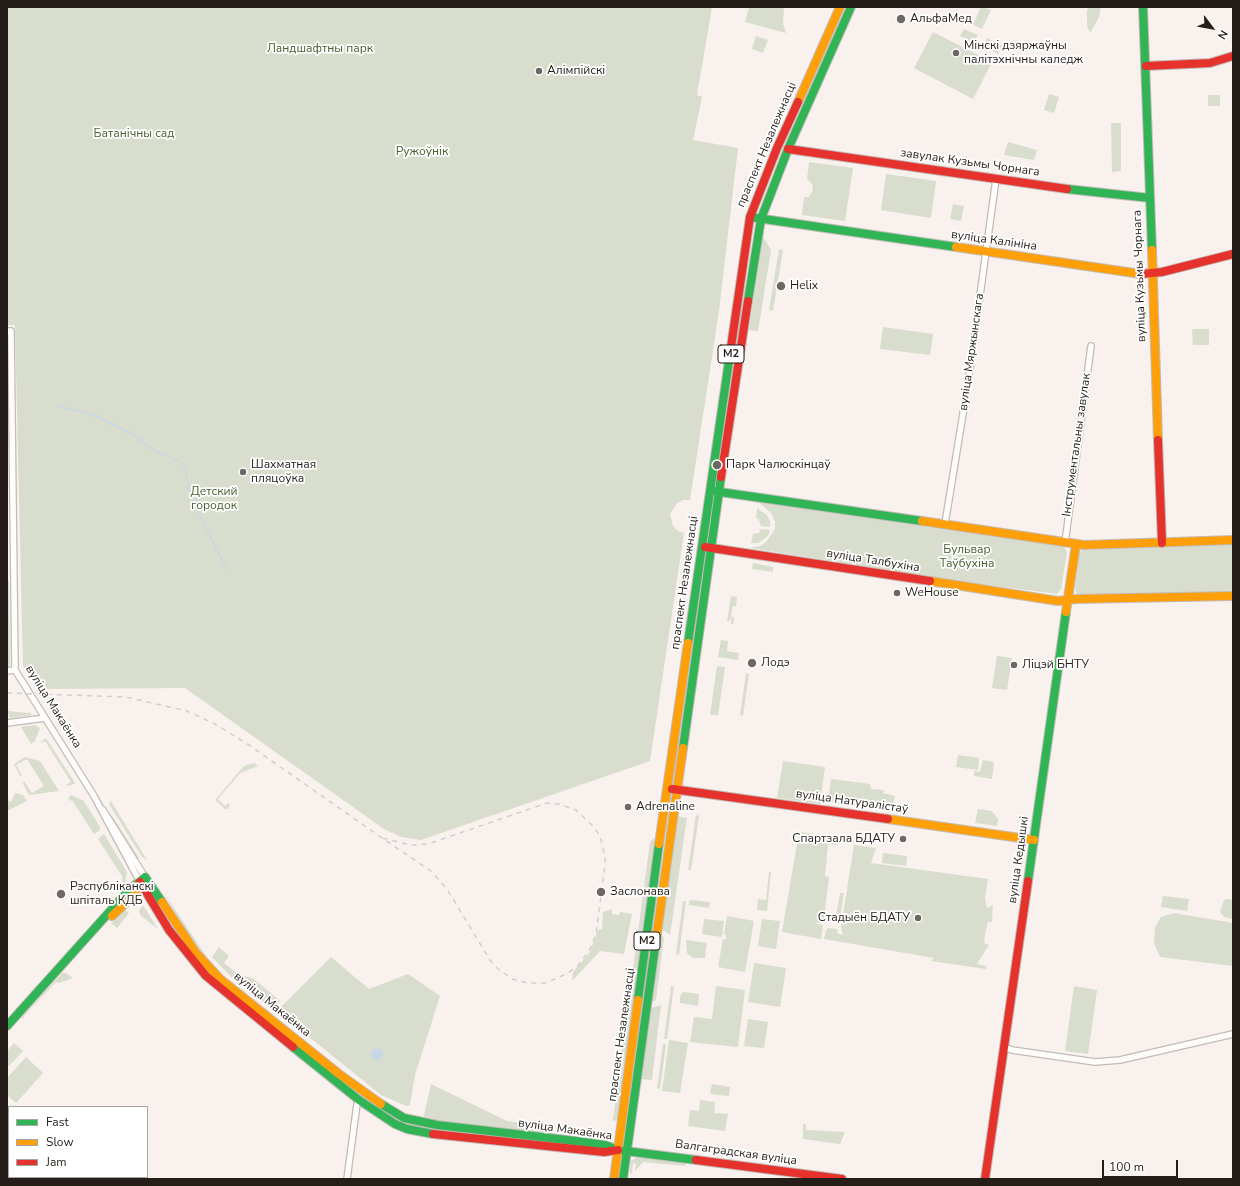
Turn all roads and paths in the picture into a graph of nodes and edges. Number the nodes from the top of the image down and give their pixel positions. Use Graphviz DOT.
graph roads {
  1 [pos="840,7"];
  2 [pos="851,7"];
  3 [pos="1143,7"];
  4 [pos="1233,56"];
  5 [pos="1146,66"];
  6 [pos="788,149"];
  7 [pos="996,179"];
  8 [pos="1150,198"];
  9 [pos="750,217"];
  10 [pos="761,219"];
  11 [pos="986,252"];
  12 [pos="1233,254"];
  13 [pos="1152,274"];
  14 [pos="9,331"];
  15 [pos="1091,346"];
  16 [pos="715,491"];
  17 [pos="945,524"];
  18 [pos="1233,540"];
  19 [pos="1065,543"];
  20 [pos="1162,543"];
  21 [pos="1076,544"];
  22 [pos="702,547"];
  23 [pos="712,548"];
  24 [pos="1233,596"];
  25 [pos="1069,600"];
  26 [pos="15,670"];
  27 [pos="7,671"];
  28 [pos="45,718"];
  29 [pos="7,723"];
  30 [pos="667,788"];
  31 [pos="677,789"];
  32 [pos="1034,840"];
  33 [pos="142,879"];
  34 [pos="229,991"];
  35 [pos="7,1026"];
  36 [pos="1233,1034"];
  37 [pos="1004,1047"];
  38 [pos="359,1100"];
  39 [pos="413,1121"];
  40 [pos="411,1130"];
  41 [pos="618,1150"];
  42 [pos="627,1151"];
  43 [pos="347,1179"];
  44 [pos="614,1179"];
  45 [pos="623,1179"];
  46 [pos="842,1179"];
  47 [pos="985,1179"];
  1 -- 9 [label="main road, праспект Незалежнасці / М2"];
  2 -- 6 [label="main road, праспект Незалежнасці / М2"];
  3 -- 5 [label="main road, вуліца Кузьмы Чорнага"];
  4 -- 5 [label="main road"];
  5 -- 8 [label="main road, вуліца Кузьмы Чорнага"];
  6 -- 7 [label="main road, завулак Кузьмы Чорнага"];
  6 -- 10 [label="main road, праспект Незалежнасці / М2"];
  7 -- 8 [label="main road, завулак Кузьмы Чорнага"];
  7 -- 11 [label="street, вуліца Мяржынскага"];
  8 -- 13 [label="main road, вуліца Кузьмы Чорнага"];
  9 -- 10 [label="main road, вуліца Калініна"];
  9 -- 16 [label="main road, праспект Незалежнасці / М2"];
  10 -- 11 [label="main road, вуліца Калініна"];
  10 -- 16 [label="main road, праспект Незалежнасці / М2"];
  11 -- 13 [label="main road, вуліца Калініна"];
  11 -- 17 [label="street, вуліца Мяржынскага"];
  12 -- 13 [label="main road, вуліца Калініна"];
  13 -- 20 [label="main road, вуліца Кузьмы Чорнага"];
  14 -- 26 [label="street, вуліца Макаёнка"];
  15 -- 19 [label="street, Інструментальны завулак"];
  16 -- 17 [label="main road"];
  16 -- 22 [label="main road, праспект Незалежнасці / М2"];
  16 -- 23 [label="main road, праспект Незалежнасці / М2"];
  17 -- 19 [label="main road"];
  18 -- 20 [label="main road"];
  19 -- 21 [label="main road"];
  20 -- 21 [label="main road"];
  21 -- 25 [label="main road, вуліца Кедышкі"];
  22 -- 23 [label="main road, вуліца Талбухіна"];
  22 -- 30 [label="main road, праспект Незалежнасці / М2"];
  23 -- 25 [label="main road, вуліца Талбухіна"];
  23 -- 31 [label="main road, праспект Незалежнасці / М2"];
  24 -- 25 [label="main road, вуліца Талбухіна"];
  25 -- 32 [label="main road, вуліца Кедышкі"];
  26 -- 27 [label="street"];
  26 -- 28 [label="street, вуліца Макаёнка"];
  28 -- 29 [label="street"];
  28 -- 33 [label="street, вуліца Макаёнка"];
  30 -- 31 [label="main road, вуліца Натуралістаў"];
  30 -- 41 [label="main road, праспект Незалежнасці / М2"];
  31 -- 32 [label="main road, вуліца Натуралістаў"];
  31 -- 42 [label="main road, праспект Незалежнасці / М2"];
  32 -- 37 [label="main road, вуліца Кедышкі"];
  33 -- 34 [label="main road, вуліца Макаёнка"];
  33 -- 35 [label="main road"];
  34 -- 38 [label="main road, вуліца Макаёнка"];
  34 -- 39 [label="main road, вуліца Макаёнка"];
  36 -- 37 [label="street"];
  37 -- 47 [label="main road, вуліца Кедышкі"];
  38 -- 40 [label="main road, вуліца Макаёнка"];
  38 -- 43 [label="street"];
  39 -- 40 [label="main road"];
  39 -- 41 [label="main road, вуліца Макаёнка"];
  40 -- 41 [label="main road, вуліца Макаёнка"];
  41 -- 42 [label="main road, Валгаградская вуліца"];
  41 -- 44 [label="main road, праспект Незалежнасці / М2"];
  42 -- 45 [label="main road, праспект Незалежнасці / М2"];
  42 -- 46 [label="main road, Валгаградская вуліца"];
}
